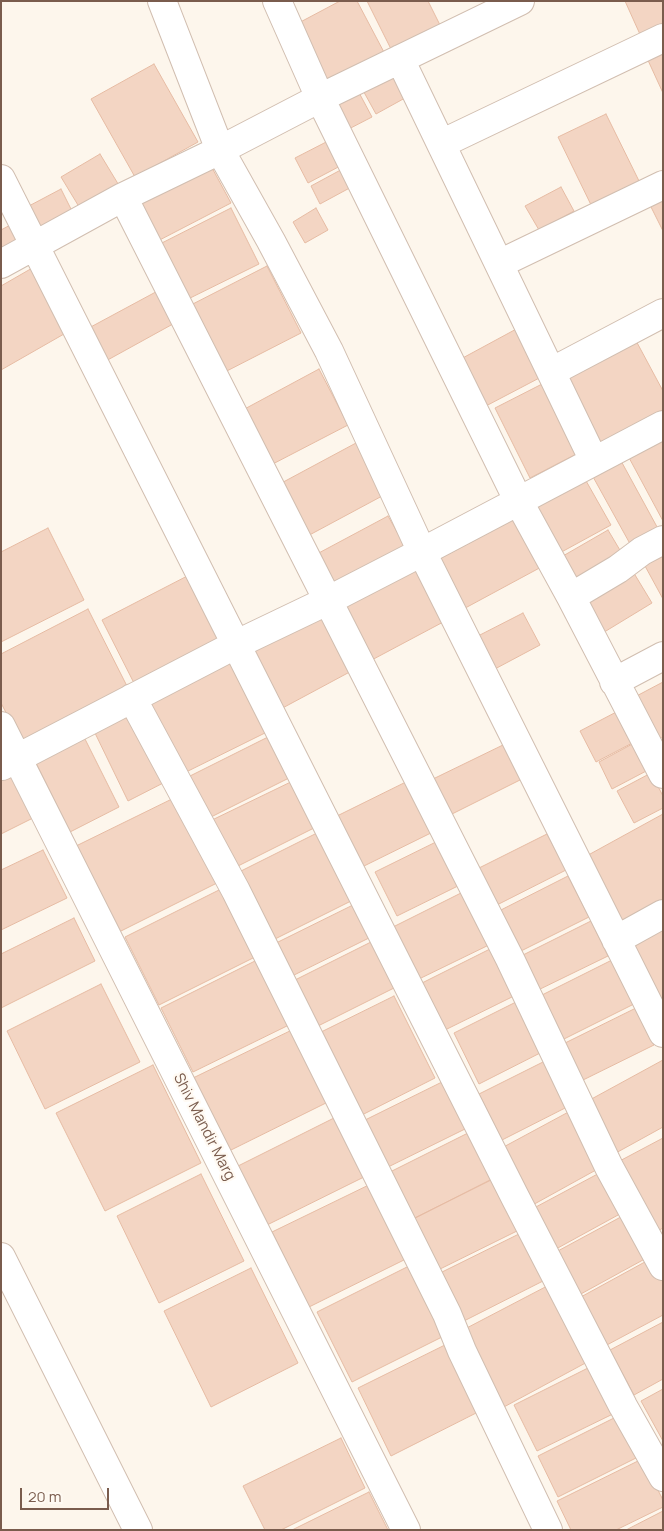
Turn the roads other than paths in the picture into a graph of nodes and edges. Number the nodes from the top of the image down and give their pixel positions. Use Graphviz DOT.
graph roads {
  1 [pos="162,1"];
  2 [pos="277,1"];
  3 [pos="520,1"];
  4 [pos="663,38"];
  5 [pos="400,59"];
  6 [pos="320,98"];
  7 [pos="441,144"];
  8 [pos="220,150"];
  9 [pos="1,179"];
  10 [pos="663,185"];
  11 [pos="123,197"];
  12 [pos="34,244"];
  13 [pos="1,264"];
  14 [pos="499,264"];
  15 [pos="663,313"];
  16 [pos="551,372"];
  17 [pos="663,426"];
  18 [pos="594,461"];
  19 [pos="519,502"];
  20 [pos="663,540"];
  21 [pos="422,552"];
  22 [pos="571,597"];
  23 [pos="329,600"];
  24 [pos="235,645"];
  25 [pos="663,656"];
  26 [pos="614,682"];
  27 [pos="132,698"];
  28 [pos="1,726"];
  29 [pos="10,761"];
  30 [pos="663,774"];
  31 [pos="663,914"];
  32 [pos="616,940"];
  33 [pos="662,1031"];
  34 [pos="1,1257"];
  35 [pos="663,1266"];
  36 [pos="663,1477"];
  37 [pos="138,1530"];
  38 [pos="406,1530"];
  39 [pos="548,1530"];
  1 -- 8 [label="street"];
  2 -- 6 [label="street"];
  3 -- 5 [label="street"];
  4 -- 7 [label="street"];
  5 -- 6 [label="street"];
  5 -- 7 [label="street"];
  6 -- 8 [label="street"];
  6 -- 19 [label="street"];
  7 -- 14 [label="street"];
  8 -- 11 [label="street"];
  8 -- 21 [label="street"];
  9 -- 12 [label="street"];
  10 -- 14 [label="street"];
  11 -- 12 [label="street"];
  11 -- 23 [label="street"];
  12 -- 13 [label="street"];
  12 -- 24 [label="street"];
  14 -- 16 [label="street"];
  15 -- 16 [label="street"];
  16 -- 18 [label="street"];
  17 -- 18 [label="street"];
  18 -- 19 [label="street"];
  19 -- 21 [label="street"];
  19 -- 22 [label="street"];
  20 -- 22 [label="street"];
  21 -- 23 [label="street"];
  21 -- 32 [label="street"];
  22 -- 26 [label="street"];
  23 -- 24 [label="street"];
  23 -- 35 [label="street"];
  24 -- 27 [label="street"];
  24 -- 36 [label="street"];
  25 -- 26 [label="street"];
  26 -- 30 [label="street"];
  27 -- 29 [label="street"];
  27 -- 39 [label="street"];
  28 -- 29 [label="street, Shiv Mandir Marg"];
  29 -- 38 [label="street, Shiv Mandir Marg"];
  31 -- 32 [label="street"];
  32 -- 33 [label="street"];
  34 -- 37 [label="street"];
}
